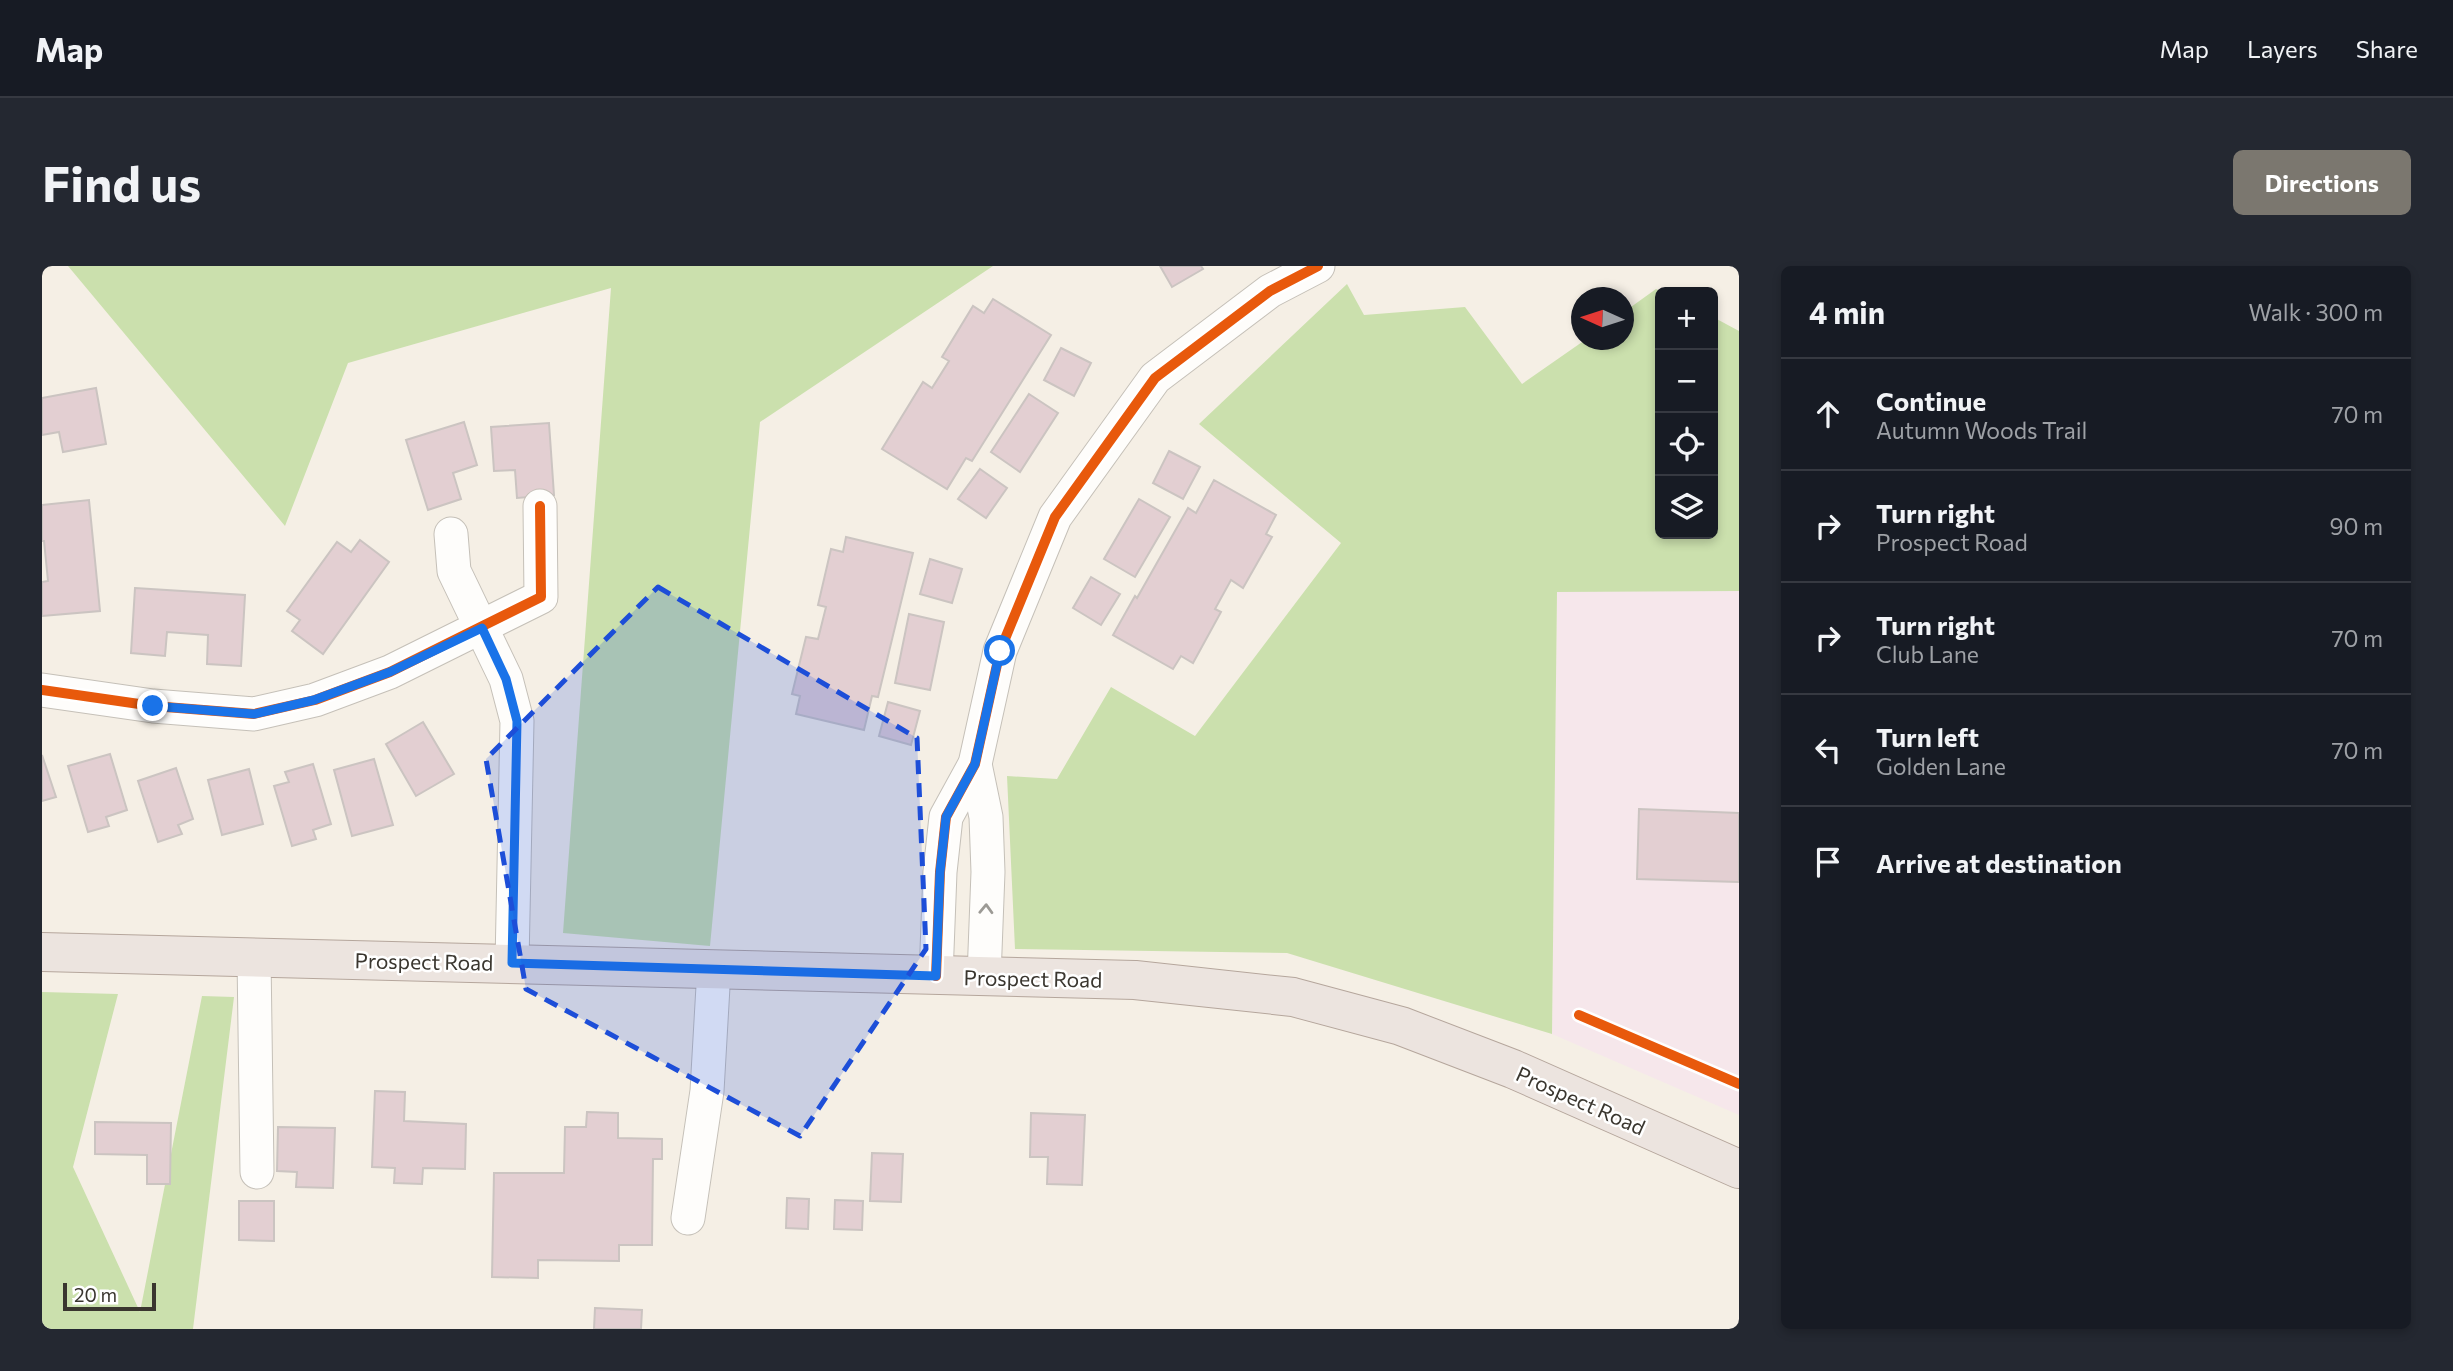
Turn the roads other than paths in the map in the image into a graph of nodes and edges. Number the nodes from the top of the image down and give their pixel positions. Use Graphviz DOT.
graph roads {
  1 [pos="1318,266"];
  2 [pos="540,506"];
  3 [pos="451,534"];
  4 [pos="482,628"];
  5 [pos="42,690"];
  6 [pos="975,764"];
  7 [pos="42,952"];
  8 [pos="254,957"];
  9 [pos="512,963"];
  10 [pos="714,969"];
  11 [pos="936,976"];
  12 [pos="984,977"];
  13 [pos="1739,1169"];
  14 [pos="257,1172"];
  15 [pos="688,1218"];
  1 -- 6 [label="street"];
  2 -- 4 [label="street"];
  3 -- 4 [label="street"];
  4 -- 5 [label="street"];
  4 -- 9 [label="street"];
  6 -- 11 [label="street"];
  12 -- 6 [label="street, one-way"];
  7 -- 8 [label="main road, Prospect Road"];
  8 -- 9 [label="main road, Prospect Road"];
  8 -- 14 [label="street"];
  9 -- 10 [label="main road, Prospect Road"];
  10 -- 11 [label="main road, Prospect Road"];
  10 -- 15 [label="street"];
  11 -- 12 [label="main road, Prospect Road"];
  12 -- 13 [label="main road, Prospect Road"];
}
